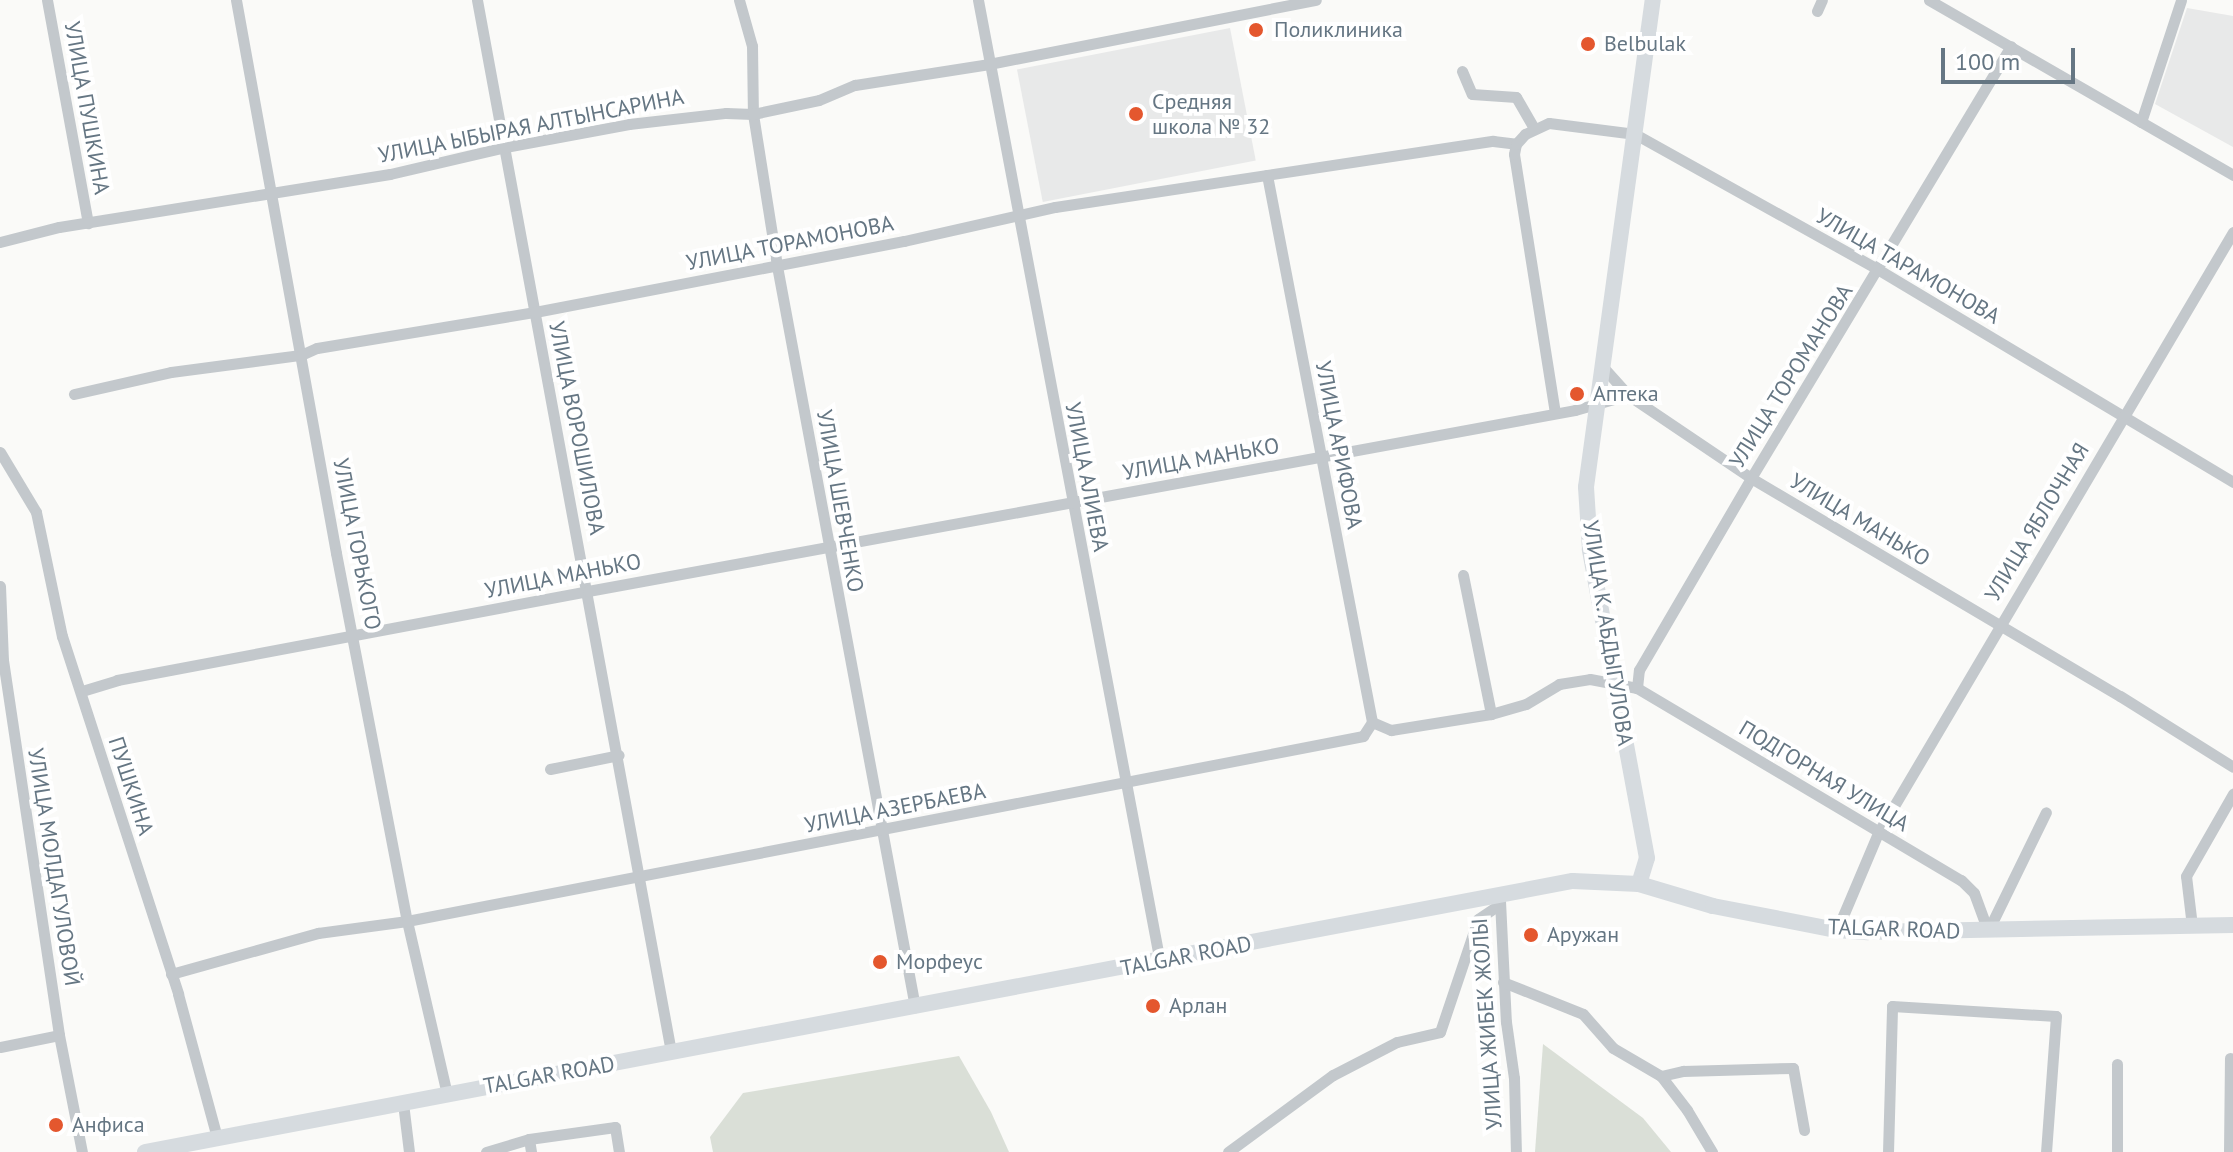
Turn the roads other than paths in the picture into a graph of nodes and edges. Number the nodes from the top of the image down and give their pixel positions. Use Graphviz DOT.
graph roads {
  1 [pos="47,0"];
  2 [pos="236,0"];
  3 [pos="477,0"];
  4 [pos="739,0"];
  5 [pos="978,0"];
  6 [pos="1243,0"];
  7 [pos="1316,0"];
  8 [pos="1929,0"];
  9 [pos="2181,0"];
  10 [pos="1648,3"];
  11 [pos="1251,14"];
  12 [pos="2011,46"];
  13 [pos="989,64"];
  14 [pos="1462,71"];
  15 [pos="753,114"];
  16 [pos="2141,122"];
  17 [pos="1534,128"];
  18 [pos="1635,134"];
  19 [pos="1516,144"];
  20 [pos="505,147"];
  21 [pos="1267,175"];
  22 [pos="2233,175"];
  23 [pos="271,192"];
  24 [pos="1018,216"];
  25 [pos="88,223"];
  26 [pos="2233,232"];
  27 [pos="0,242"];
  28 [pos="777,266"];
  29 [pos="1879,270"];
  30 [pos="535,312"];
  31 [pos="301,355"];
  32 [pos="1602,366"];
  33 [pos="74,394"];
  34 [pos="1628,395"];
  35 [pos="1597,404"];
  36 [pos="1555,413"];
  37 [pos="2124,417"];
  38 [pos="0,452"];
  39 [pos="1321,458"];
  40 [pos="1751,478"];
  41 [pos="2233,482"];
  42 [pos="1071,502"];
  43 [pos="827,547"];
  44 [pos="1463,575"];
  45 [pos="0,586"];
  46 [pos="588,591"];
  47 [pos="1998,626"];
  48 [pos="355,636"];
  49 [pos="2,666"];
  50 [pos="1614,682"];
  51 [pos="1637,688"];
  52 [pos="82,691"];
  53 [pos="1491,714"];
  54 [pos="1372,722"];
  55 [pos="619,755"];
  56 [pos="2233,767"];
  57 [pos="550,769"];
  58 [pos="1124,784"];
  59 [pos="2233,794"];
  60 [pos="2046,812"];
  61 [pos="882,832"];
  62 [pos="1878,833"];
  63 [pos="641,875"];
  64 [pos="1639,884"];
  65 [pos="1500,899"];
  66 [pos="407,921"];
  67 [pos="2233,925"];
  68 [pos="2192,926"];
  69 [pos="1837,930"];
  70 [pos="1988,931"];
  71 [pos="1160,962"];
  72 [pos="171,974"];
  73 [pos="1503,982"];
  74 [pos="915,1007"];
  75 [pos="59,1035"];
  76 [pos="0,1047"];
  77 [pos="671,1052"];
  78 [pos="2230,1058"];
  79 [pos="2117,1064"];
  80 [pos="1661,1076"];
  81 [pos="447,1094"];
  82 [pos="403,1103"];
  83 [pos="1804,1130"];
  84 [pos="217,1138"];
  85 [pos="530,1146"];
  86 [pos="82,1152"];
  87 [pos="147,1152"];
  88 [pos="409,1152"];
  89 [pos="486,1152"];
  90 [pos="619,1152"];
  91 [pos="1228,1152"];
  92 [pos="1516,1152"];
  93 [pos="1712,1152"];
  94 [pos="1888,1152"];
  95 [pos="2046,1152"];
  96 [pos="2117,1152"];
  97 [pos="2229,1152"];
  1 -- 25 [label="street, УЛИЦА ПУШКИНА"];
  2 -- 23 [label="street, УЛИЦА ГОРЬКОГО"];
  3 -- 20 [label="street, УЛИЦА ВОРОШИЛОВА"];
  4 -- 15 [label="street, УЛИЦА ШЕВЧЕНКО"];
  5 -- 13 [label="street, УЛИЦА АЛИЕВА"];
  6 -- 11 [label="street"];
  7 -- 11 [label="street, УЛИЦА ЫБЫРАЯ АЛТЫНСАРИНА"];
  8 -- 12 [label="street"];
  9 -- 16 [label="street"];
  10 -- 18 [label="main road, УЛИЦА К. АБДЫГУЛОВА"];
  11 -- 13 [label="street, УЛИЦА ЫБЫРАЯ АЛТЫНСАРИНА"];
  12 -- 16 [label="street"];
  12 -- 29 [label="street, УЛИЦА ТОРОМАНОВА"];
  13 -- 15 [label="street, УЛИЦА ЫБЫРАЯ АЛТЫНСАРИНА"];
  13 -- 24 [label="street, УЛИЦА АЛИЕВА"];
  14 -- 17 [label="street"];
  15 -- 20 [label="street, УЛИЦА ЫБЫРАЯ АЛТЫНСАРИНА"];
  15 -- 28 [label="street, УЛИЦА ШЕВЧЕНКО"];
  16 -- 22 [label="street"];
  17 -- 18 [label="street, УЛИЦА ТАРАМОНОВА"];
  17 -- 19 [label="street"];
  18 -- 29 [label="street, УЛИЦА ТАРАМОНОВА"];
  18 -- 32 [label="main road, УЛИЦА К. АБДЫГУЛОВА"];
  19 -- 21 [label="street, УЛИЦА ТОРАМОНОВА"];
  19 -- 36 [label="street"];
  20 -- 23 [label="street, УЛИЦА ЫБЫРАЯ АЛТЫНСАРИНА"];
  20 -- 30 [label="street, УЛИЦА ВОРОШИЛОВА"];
  21 -- 24 [label="street, УЛИЦА ТОРАМОНОВА"];
  21 -- 39 [label="street, УЛИЦА АРИФОВА"];
  23 -- 25 [label="street, УЛИЦА ЫБЫРАЯ АЛТЫНСАРИНА"];
  23 -- 31 [label="street, УЛИЦА ГОРЬКОГО"];
  24 -- 28 [label="street, УЛИЦА ТОРАМОНОВА"];
  24 -- 42 [label="street, УЛИЦА АЛИЕВА"];
  25 -- 27 [label="street, УЛИЦА ЫБЫРАЯ АЛТЫНСАРИНА"];
  26 -- 37 [label="street, УЛИЦА ЯБЛОЧНАЯ"];
  28 -- 30 [label="street, УЛИЦА ТОРАМОНОВА"];
  28 -- 43 [label="street, УЛИЦА ШЕВЧЕНКО"];
  29 -- 37 [label="street, УЛИЦА ТАРАМОНОВА"];
  29 -- 40 [label="street, УЛИЦА ТОРОМАНОВА"];
  30 -- 31 [label="street, УЛИЦА ТОРАМОНОВА"];
  30 -- 46 [label="street, УЛИЦА ВОРОШИЛОВА"];
  31 -- 33 [label="street, УЛИЦА ТОРАМОНОВА"];
  31 -- 48 [label="street, УЛИЦА ГОРЬКОГО"];
  32 -- 34 [label="street"];
  32 -- 35 [label="main road, УЛИЦА К. АБДЫГУЛОВА"];
  34 -- 35 [label="street, УЛИЦА МАНЬКО"];
  34 -- 40 [label="street, УЛИЦА МАНЬКО"];
  35 -- 36 [label="street, УЛИЦА МАНЬКО"];
  35 -- 50 [label="main road, УЛИЦА К. АБДЫГУЛОВА"];
  36 -- 39 [label="street, УЛИЦА МАНЬКО"];
  37 -- 41 [label="street, УЛИЦА ТАРАМОНОВА"];
  37 -- 47 [label="street, УЛИЦА ЯБЛОЧНАЯ"];
  38 -- 52 [label="street, ПУШКИНА"];
  39 -- 42 [label="street, УЛИЦА МАНЬКО"];
  39 -- 54 [label="street, УЛИЦА АРИФОВА"];
  40 -- 47 [label="street, УЛИЦА МАНЬКО"];
  40 -- 51 [label="street, УЛИЦА ТОРОМАНОВА"];
  42 -- 43 [label="street, УЛИЦА МАНЬКО"];
  42 -- 58 [label="street, УЛИЦА АЛИЕВА"];
  43 -- 46 [label="street, УЛИЦА МАНЬКО"];
  43 -- 61 [label="street, УЛИЦА ШЕВЧЕНКО"];
  44 -- 53 [label="street"];
  45 -- 49 [label="street, УЛИЦА МОЛДАГУЛОВОЙ"];
  46 -- 48 [label="street, УЛИЦА МАНЬКО"];
  46 -- 55 [label="street, УЛИЦА ВОРОШИЛОВА"];
  47 -- 56 [label="street, УЛИЦА МАНЬКО"];
  47 -- 62 [label="street, УЛИЦА ЯБЛОЧНАЯ"];
  48 -- 52 [label="street, УЛИЦА МАНЬКО"];
  48 -- 66 [label="street, УЛИЦА ГОРЬКОГО"];
  49 -- 75 [label="street, УЛИЦА МОЛДАГУЛОВОЙ"];
  50 -- 51 [label="street, ПОДГОРНАЯ УЛИЦА"];
  50 -- 53 [label="street"];
  50 -- 64 [label="main road, УЛИЦА К. АБДЫГУЛОВА"];
  51 -- 62 [label="street, ПОДГОРНАЯ УЛИЦА"];
  52 -- 72 [label="street, ПУШКИНА"];
  53 -- 54 [label="street"];
  54 -- 58 [label="street, УЛИЦА АЗЕРБАЕВА"];
  55 -- 57 [label="street"];
  55 -- 63 [label="street, УЛИЦА ВОРОШИЛОВА"];
  58 -- 61 [label="street, УЛИЦА АЗЕРБАЕВА"];
  58 -- 71 [label="street, УЛИЦА АЛИЕВА"];
  59 -- 68 [label="street"];
  60 -- 70 [label="street"];
  61 -- 63 [label="street, УЛИЦА АЗЕРБАЕВА"];
  61 -- 74 [label="street, УЛИЦА ШЕВЧЕНКО"];
  62 -- 69 [label="street, УЛИЦА ЯБЛОЧНАЯ"];
  62 -- 70 [label="street, ПОДГОРНАЯ УЛИЦА"];
  63 -- 66 [label="street, УЛИЦА АЗЕРБАЕВА"];
  63 -- 77 [label="street, УЛИЦА ВОРОШИЛОВА"];
  64 -- 65 [label="main road, TALGAR ROAD"];
  64 -- 69 [label="main road, TALGAR ROAD"];
  65 -- 71 [label="main road, TALGAR ROAD"];
  65 -- 73 [label="street, УЛИЦА ЖИБЕК ЖОЛЫ"];
  65 -- 91 [label="street"];
  66 -- 72 [label="street, УЛИЦА АЗЕРБАЕВА"];
  66 -- 81 [label="street, УЛИЦА ГОРЬКОГО"];
  67 -- 68 [label="main road, TALGAR ROAD"];
  68 -- 70 [label="main road, TALGAR ROAD"];
  69 -- 70 [label="main road, TALGAR ROAD"];
  71 -- 74 [label="main road, TALGAR ROAD"];
  72 -- 84 [label="street, ПУШКИНА"];
  73 -- 80 [label="street"];
  73 -- 92 [label="street, УЛИЦА ЖИБЕК ЖОЛЫ"];
  74 -- 77 [label="main road, TALGAR ROAD"];
  75 -- 76 [label="street"];
  75 -- 86 [label="street, УЛИЦА МОЛДАГУЛОВОЙ"];
  77 -- 81 [label="main road, TALGAR ROAD"];
  78 -- 97 [label="street"];
  79 -- 96 [label="street"];
  80 -- 83 [label="street"];
  80 -- 93 [label="street"];
  81 -- 82 [label="main road, TALGAR ROAD"];
  82 -- 84 [label="main road, TALGAR ROAD"];
  82 -- 88 [label="street"];
  84 -- 87 [label="main road, TALGAR ROAD"];
  85 -- 89 [label="street"];
  85 -- 90 [label="street"];
  94 -- 95 [label="street"];
}
